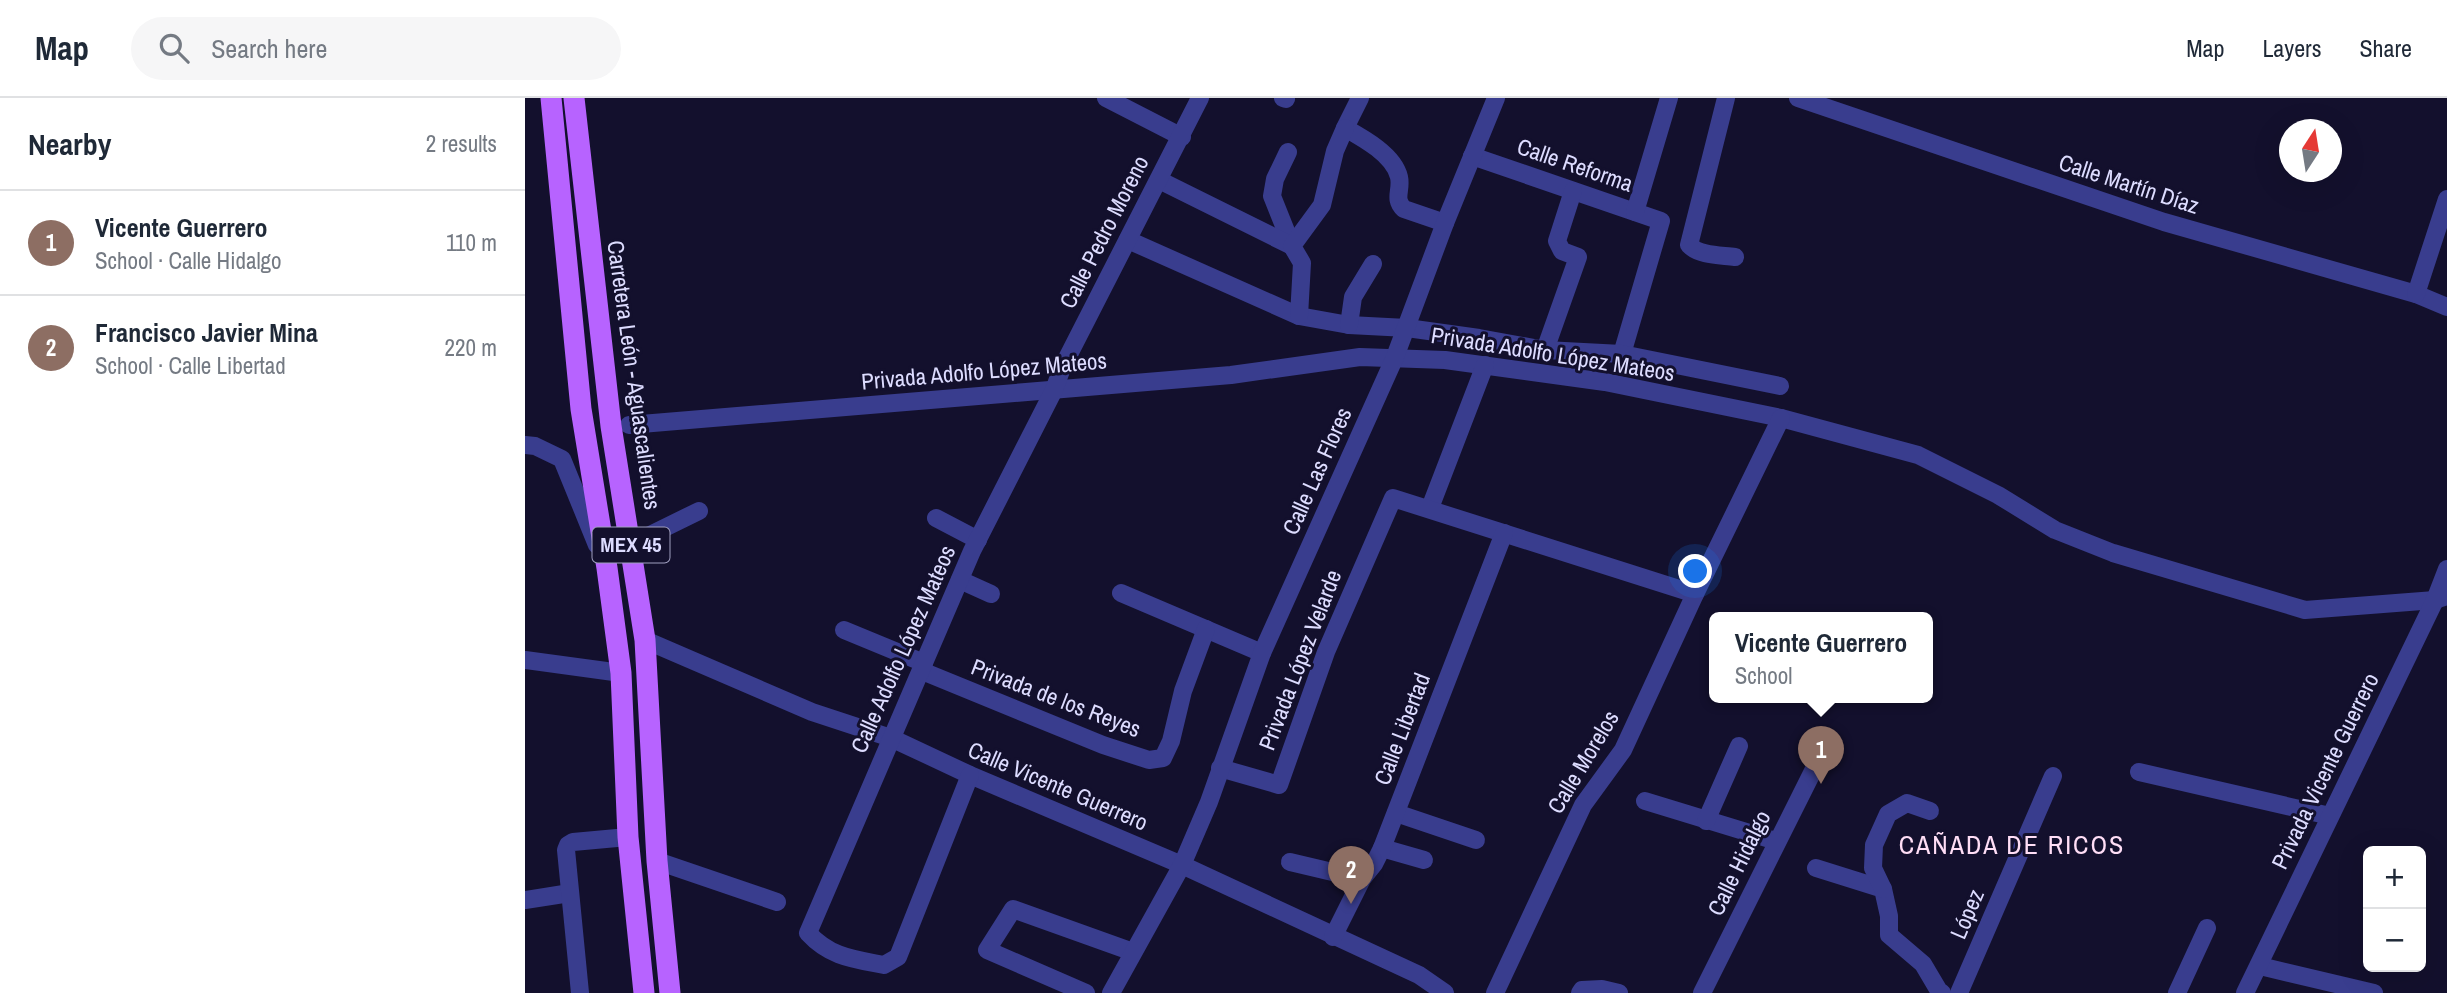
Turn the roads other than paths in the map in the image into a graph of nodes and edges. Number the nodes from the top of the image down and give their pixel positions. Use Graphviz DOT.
graph roads {
  1 [pos="551,98"];
  2 [pos="574,98"];
  3 [pos="1106,98"];
  4 [pos="1200,98"];
  5 [pos="1360,98"];
  6 [pos="1496,98"];
  7 [pos="1669,98"];
  8 [pos="1726,98"];
  9 [pos="1798,98"];
  10 [pos="1345,128"];
  11 [pos="1182,137"];
  12 [pos="1288,152"];
  13 [pos="1472,156"];
  14 [pos="1159,180"];
  15 [pos="1573,191"];
  16 [pos="2447,199"];
  17 [pos="1635,212"];
  18 [pos="2444,218"];
  19 [pos="1444,223"];
  20 [pos="1128,240"];
  21 [pos="1292,246"];
  22 [pos="1735,257"];
  23 [pos="1373,264"];
  24 [pos="2416,294"];
  25 [pos="2447,307"];
  26 [pos="1299,316"];
  27 [pos="1349,326"];
  28 [pos="1406,330"];
  29 [pos="1545,350"];
  30 [pos="1396,354"];
  31 [pos="1622,354"];
  32 [pos="1485,365"];
  33 [pos="1780,386"];
  34 [pos="1054,390"];
  35 [pos="1781,418"];
  36 [pos="629,425"];
  37 [pos="525,446"];
  38 [pos="1430,508"];
  39 [pos="699,511"];
  40 [pos="936,518"];
  41 [pos="1504,533"];
  42 [pos="978,540"];
  43 [pos="631,541"];
  44 [pos="607,568"];
  45 [pos="2447,569"];
  46 [pos="960,580"];
  47 [pos="1121,593"];
  48 [pos="991,594"];
  49 [pos="1695,594"];
  50 [pos="2441,598"];
  51 [pos="1206,629"];
  52 [pos="844,631"];
  53 [pos="645,640"];
  54 [pos="1262,653"];
  55 [pos="525,660"];
  56 [pos="923,667"];
  57 [pos="621,673"];
  58 [pos="891,738"];
  59 [pos="1739,746"];
  60 [pos="1821,755"];
  61 [pos="1220,768"];
  62 [pos="2139,772"];
  63 [pos="970,775"];
  64 [pos="2053,776"];
  65 [pos="1645,801"];
  66 [pos="1930,811"];
  67 [pos="1396,813"];
  68 [pos="2330,816"];
  69 [pos="1706,821"];
  70 [pos="628,837"];
  71 [pos="1476,840"];
  72 [pos="1776,841"];
  73 [pos="1382,848"];
  74 [pos="657,860"];
  75 [pos="1424,860"];
  76 [pos="1290,862"];
  77 [pos="1182,864"];
  78 [pos="1816,867"];
  79 [pos="1361,878"];
  80 [pos="1883,889"];
  81 [pos="570,893"];
  82 [pos="525,900"];
  83 [pos="777,902"];
  84 [pos="2207,928"];
  85 [pos="1333,937"];
  86 [pos="1133,952"];
  87 [pos="2260,965"];
  88 [pos="580,993"];
  89 [pos="644,993"];
  90 [pos="670,993"];
  91 [pos="1086,993"];
  92 [pos="1111,993"];
  93 [pos="1445,993"];
  94 [pos="1495,993"];
  95 [pos="1580,993"];
  96 [pos="1619,993"];
  97 [pos="1702,993"];
  98 [pos="1942,993"];
  99 [pos="1959,993"];
  100 [pos="2177,993"];
  101 [pos="2245,993"];
  102 [pos="2374,993"];
  1 -- 44 [label="main road, MEX 45"];
  2 -- 43 [label="main road, Carretera León - Aguascalientes / MEX 45"];
  3 -- 11 [label="street"];
  4 -- 11 [label="street, Calle Pedro Moreno"];
  5 -- 10 [label="street"];
  6 -- 13 [label="street, Calle Las Flores"];
  7 -- 17 [label="street"];
  8 -- 22 [label="street"];
  9 -- 24 [label="street, Calle Martín Díaz"];
  10 -- 19 [label="street"];
  10 -- 21 [label="street"];
  11 -- 14 [label="street, Calle Pedro Moreno"];
  12 -- 21 [label="street"];
  13 -- 15 [label="street, Calle Reforma"];
  13 -- 19 [label="street, Calle Las Flores"];
  14 -- 20 [label="street, Calle Pedro Moreno"];
  14 -- 21 [label="street"];
  15 -- 17 [label="street, Calle Reforma"];
  15 -- 29 [label="street"];
  16 -- 18 [label="street"];
  17 -- 31 [label="street, Calle Reforma"];
  18 -- 24 [label="street"];
  19 -- 28 [label="street, Calle Las Flores"];
  20 -- 26 [label="street"];
  20 -- 34 [label="street, Calle Pedro Moreno"];
  21 -- 26 [label="street"];
  23 -- 27 [label="street"];
  24 -- 25 [label="street, Calle Martín Díaz"];
  26 -- 27 [label="street"];
  27 -- 28 [label="street"];
  28 -- 29 [label="street"];
  28 -- 30 [label="street, Calle Las Flores"];
  29 -- 31 [label="street"];
  30 -- 32 [label="street, Privada Adolfo López Mateos"];
  30 -- 34 [label="street, Privada Adolfo López Mateos"];
  30 -- 54 [label="street, Calle Las Flores"];
  31 -- 33 [label="street"];
  32 -- 35 [label="street, Privada Adolfo López Mateos"];
  32 -- 38 [label="street"];
  34 -- 36 [label="street, Privada Adolfo López Mateos"];
  34 -- 42 [label="street, Calle Adolfo López Mateos"];
  35 -- 49 [label="street, Calle Morelos"];
  35 -- 50 [label="street, Privada Adolfo López Mateos"];
  37 -- 44 [label="street"];
  38 -- 41 [label="street"];
  38 -- 61 [label="street, Privada López Velarde"];
  39 -- 43 [label="street"];
  40 -- 42 [label="street"];
  41 -- 49 [label="street"];
  41 -- 67 [label="street, Calle Libertad"];
  42 -- 46 [label="street, Calle Adolfo López Mateos"];
  43 -- 53 [label="main road, Carretera León - Aguascalientes / MEX 45"];
  44 -- 57 [label="main road, MEX 45"];
  45 -- 50 [label="street, Privada Vicente Guerrero"];
  46 -- 48 [label="street"];
  46 -- 56 [label="street, Calle Adolfo López Mateos"];
  47 -- 51 [label="street"];
  49 -- 94 [label="street, Calle Morelos"];
  50 -- 68 [label="street, Privada Vicente Guerrero"];
  51 -- 54 [label="street"];
  51 -- 56 [label="street, Privada de los Reyes"];
  52 -- 56 [label="street"];
  53 -- 58 [label="street, Calle Vicente Guerrero"];
  53 -- 74 [label="main road, Carretera León - Aguascalientes / MEX 45"];
  54 -- 61 [label="street, Calle Las Flores"];
  55 -- 57 [label="street"];
  56 -- 58 [label="street, Calle Adolfo López Mateos"];
  57 -- 70 [label="main road, MEX 45"];
  58 -- 63 [label="street, Calle Vicente Guerrero"];
  58 -- 63 [label="street, Calle Adolfo López Mateos"];
  59 -- 69 [label="street"];
  60 -- 72 [label="street, Calle Hidalgo"];
  61 -- 77 [label="street, Calle Las Flores"];
  62 -- 68 [label="street"];
  63 -- 77 [label="street, Calle Vicente Guerrero"];
  64 -- 99 [label="street, López"];
  65 -- 69 [label="street"];
  66 -- 80 [label="street"];
  67 -- 71 [label="street"];
  67 -- 73 [label="street, Calle Libertad"];
  68 -- 87 [label="street, Privada Vicente Guerrero"];
  69 -- 72 [label="street"];
  70 -- 81 [label="street"];
  70 -- 89 [label="main road, MEX 45"];
  72 -- 97 [label="street, Calle Hidalgo"];
  73 -- 75 [label="street"];
  73 -- 79 [label="street, Calle Libertad"];
  74 -- 83 [label="street"];
  74 -- 90 [label="main road, Carretera León - Aguascalientes / MEX 45"];
  76 -- 79 [label="street"];
  77 -- 85 [label="street, Calle Vicente Guerrero"];
  77 -- 86 [label="street, Calle Las Flores"];
  78 -- 80 [label="street"];
  79 -- 85 [label="street, Calle Libertad"];
  80 -- 98 [label="street"];
  81 -- 82 [label="street"];
  81 -- 88 [label="street"];
  84 -- 100 [label="street"];
  85 -- 93 [label="street, Calle Vicente Guerrero"];
  86 -- 91 [label="street"];
  86 -- 92 [label="street, Calle Las Flores"];
  87 -- 101 [label="street, Privada Vicente Guerrero"];
  87 -- 102 [label="street"];
  95 -- 96 [label="street"];
}
